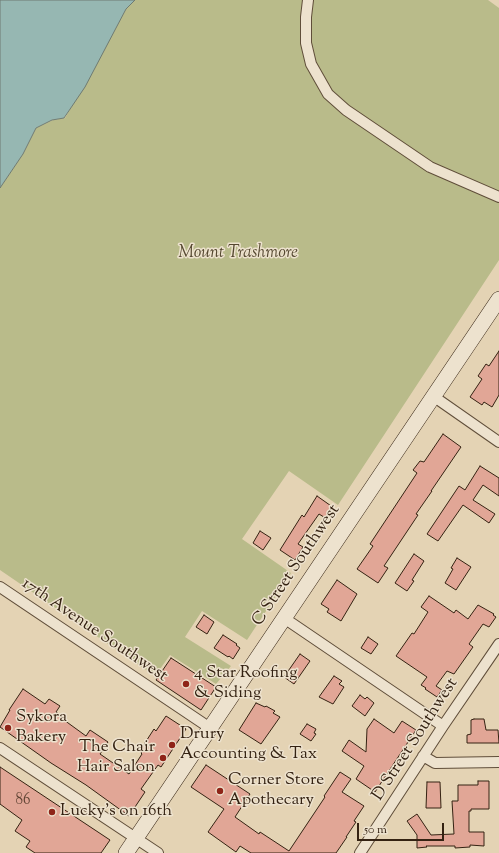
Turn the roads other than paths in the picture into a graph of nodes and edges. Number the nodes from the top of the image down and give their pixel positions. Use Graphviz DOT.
graph roads {
  1 [pos="308,0"];
  2 [pos="499,197"];
  3 [pos="499,299"];
  4 [pos="433,396"];
  5 [pos="499,442"];
  6 [pos="0,587"];
  7 [pos="284,618"];
  8 [pos="499,644"];
  9 [pos="443,726"];
  10 [pos="210,728"];
  11 [pos="0,748"];
  12 [pos="423,756"];
  13 [pos="499,762"];
  14 [pos="136,838"];
  15 [pos="126,853"];
  16 [pos="158,853"];
  17 [pos="360,853"];
  1 -- 2 [label="street"];
  3 -- 4 [label="main road, C Street Southwest"];
  4 -- 5 [label="street"];
  4 -- 7 [label="main road, C Street Southwest"];
  6 -- 10 [label="street, 17th Avenue Southwest"];
  7 -- 9 [label="street"];
  7 -- 10 [label="main road, C Street Southwest"];
  8 -- 9 [label="street, D Street Southwest"];
  9 -- 12 [label="street, D Street Southwest"];
  10 -- 14 [label="main road, C Street Southwest"];
  11 -- 14 [label="street"];
  12 -- 13 [label="street"];
  12 -- 17 [label="street, D Street Southwest"];
  14 -- 15 [label="main road, C Street Southwest"];
  14 -- 16 [label="street"];
}
